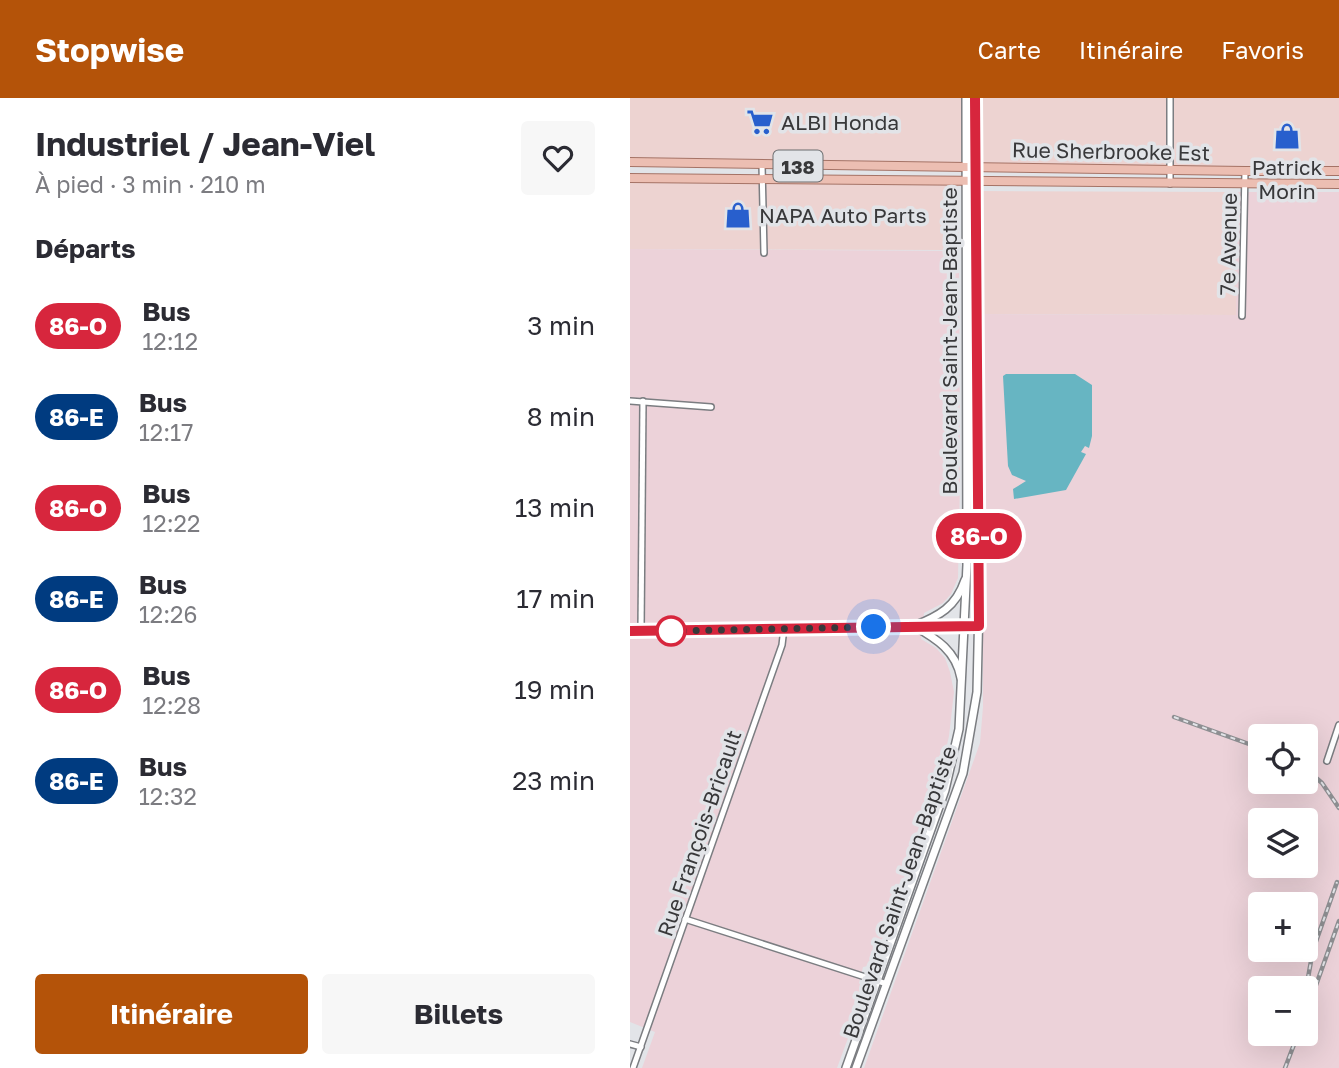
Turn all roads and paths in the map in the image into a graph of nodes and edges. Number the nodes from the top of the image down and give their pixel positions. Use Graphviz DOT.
graph roads {
  1 [pos="966,98"];
  2 [pos="975,98"];
  3 [pos="1170,98"];
  4 [pos="630,162"];
  5 [pos="659,163"];
  6 [pos="704,165"];
  7 [pos="762,165"];
  8 [pos="838,166"];
  9 [pos="967,166"];
  10 [pos="977,166"];
  11 [pos="1083,168"];
  12 [pos="1171,170"];
  13 [pos="1285,171"];
  14 [pos="1318,171"];
  15 [pos="1339,171"];
  16 [pos="1245,172"];
  17 [pos="630,178"];
  18 [pos="659,178"];
  19 [pos="703,179"];
  20 [pos="762,180"];
  21 [pos="838,181"];
  22 [pos="972,182"];
  23 [pos="1082,183"];
  24 [pos="1170,184"];
  25 [pos="1244,184"];
  26 [pos="1287,184"];
  27 [pos="1317,184"];
  28 [pos="1339,184"];
  29 [pos="764,253"];
  30 [pos="978,316"];
  31 [pos="1242,316"];
  32 [pos="967,317"];
  33 [pos="967,349"];
  34 [pos="978,349"];
  35 [pos="630,401"];
  36 [pos="643,401"];
  37 [pos="711,407"];
  38 [pos="967,472"];
  39 [pos="978,472"];
  40 [pos="967,565"];
  41 [pos="966,625"];
  42 [pos="915,626"];
  43 [pos="979,626"];
  44 [pos="784,628"];
  45 [pos="630,631"];
  46 [pos="640,631"];
  47 [pos="963,689"];
  48 [pos="1339,725"];
  49 [pos="1326,761"];
  50 [pos="685,919"];
  51 [pos="877,981"];
  52 [pos="887,984"];
  53 [pos="630,1044"];
  54 [pos="640,1047"];
  55 [pos="634,1068"];
  56 [pos="846,1068"];
  57 [pos="856,1068"];
  1 -- 9 [label="main road, Boulevard Saint-Jean-Baptiste"];
  2 -- 10 [label="main road, Boulevard Saint-Jean-Baptiste"];
  3 -- 12 [label="street"];
  4 -- 5 [label="main road, Rue Sherbrooke Est / 138"];
  5 -- 6 [label="main road, Rue Sherbrooke Est / 138"];
  5 -- 18 [label="main road"];
  6 -- 7 [label="main road, Rue Sherbrooke Est / 138"];
  6 -- 19 [label="main road"];
  7 -- 8 [label="main road, Rue Sherbrooke Est / 138"];
  7 -- 20 [label="street"];
  8 -- 9 [label="main road, Rue Sherbrooke Est / 138"];
  8 -- 21 [label="main road"];
  9 -- 10 [label="main road, Rue Sherbrooke Est / 138"];
  9 -- 22 [label="main road, Boulevard Saint-Jean-Baptiste"];
  10 -- 11 [label="main road, Rue Sherbrooke Est / 138"];
  10 -- 22 [label="main road, Boulevard Saint-Jean-Baptiste"];
  11 -- 12 [label="main road, Rue Sherbrooke Est / 138"];
  11 -- 23 [label="main road"];
  12 -- 16 [label="main road, Rue Sherbrooke Est / 138"];
  12 -- 24 [label="street"];
  13 -- 14 [label="main road, Rue Sherbrooke Est / 138"];
  13 -- 16 [label="main road, Rue Sherbrooke Est / 138"];
  13 -- 26 [label="main road"];
  14 -- 15 [label="main road, Rue Sherbrooke Est / 138"];
  14 -- 27 [label="main road"];
  16 -- 25 [label="street, 7e Avenue"];
  17 -- 18 [label="main road, Rue Sherbrooke Est / 138"];
  18 -- 19 [label="main road, Rue Sherbrooke Est / 138"];
  19 -- 20 [label="main road, Rue Sherbrooke Est / 138"];
  20 -- 21 [label="main road, Rue Sherbrooke Est / 138"];
  20 -- 29 [label="street"];
  21 -- 22 [label="main road, Rue Sherbrooke Est / 138"];
  22 -- 23 [label="main road, Rue Sherbrooke Est / 138"];
  22 -- 30 [label="main road, Boulevard Saint-Jean-Baptiste"];
  22 -- 32 [label="main road, Boulevard Saint-Jean-Baptiste"];
  23 -- 24 [label="main road, Rue Sherbrooke Est / 138"];
  24 -- 25 [label="main road, Rue Sherbrooke Est / 138"];
  25 -- 26 [label="main road, Rue Sherbrooke Est / 138"];
  25 -- 31 [label="street, 7e Avenue"];
  26 -- 27 [label="main road, Rue Sherbrooke Est / 138"];
  27 -- 28 [label="main road, Rue Sherbrooke Est / 138"];
  30 -- 32 [label="main road"];
  30 -- 34 [label="main road, Boulevard Saint-Jean-Baptiste"];
  32 -- 33 [label="main road, Boulevard Saint-Jean-Baptiste"];
  33 -- 34 [label="main road"];
  33 -- 38 [label="main road, Boulevard Saint-Jean-Baptiste"];
  34 -- 39 [label="main road, Boulevard Saint-Jean-Baptiste"];
  35 -- 36 [label="street"];
  36 -- 37 [label="street"];
  36 -- 46 [label="street"];
  38 -- 39 [label="main road"];
  38 -- 40 [label="main road, Boulevard Saint-Jean-Baptiste"];
  39 -- 43 [label="main road, Boulevard Saint-Jean-Baptiste"];
  40 -- 41 [label="main road, Boulevard Saint-Jean-Baptiste"];
  40 -- 42 [label="main road"];
  41 -- 42 [label="street"];
  41 -- 43 [label="street"];
  41 -- 47 [label="main road, Boulevard Saint-Jean-Baptiste"];
  42 -- 44 [label="street"];
  42 -- 47 [label="main road"];
  43 -- 52 [label="main road, Boulevard Saint-Jean-Baptiste"];
  44 -- 46 [label="street"];
  44 -- 50 [label="street, Rue François-Bricault"];
  45 -- 46 [label="street"];
  47 -- 51 [label="main road, Boulevard Saint-Jean-Baptiste"];
  48 -- 49 [label="street"];
  50 -- 51 [label="street"];
  50 -- 54 [label="street, Rue François-Bricault"];
  51 -- 52 [label="street"];
  51 -- 56 [label="main road, Boulevard Saint-Jean-Baptiste"];
  52 -- 57 [label="main road, Boulevard Saint-Jean-Baptiste"];
  53 -- 54 [label="street"];
  54 -- 55 [label="street, Rue François-Bricault"];
}
